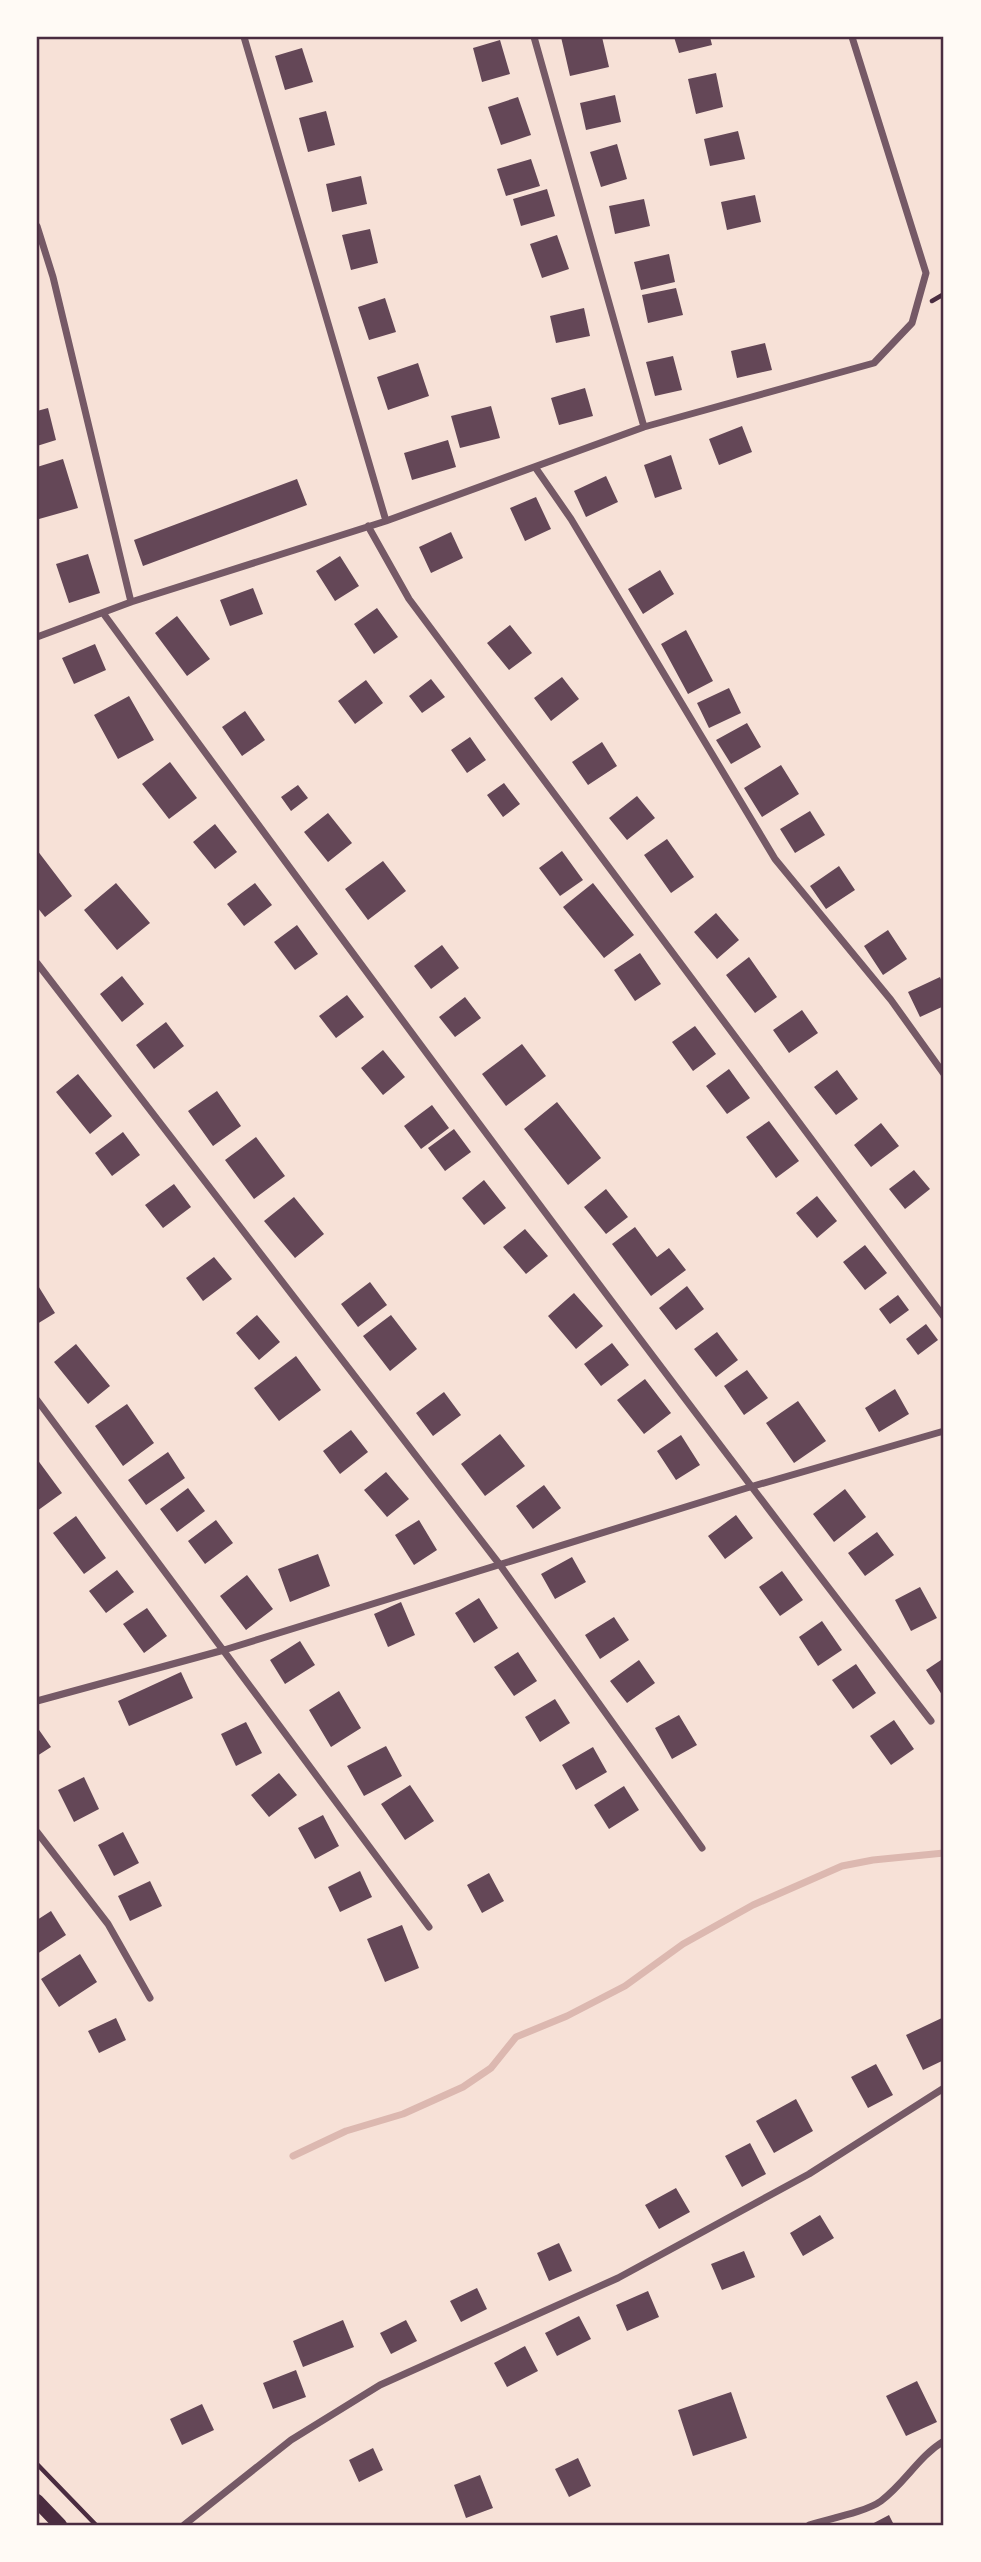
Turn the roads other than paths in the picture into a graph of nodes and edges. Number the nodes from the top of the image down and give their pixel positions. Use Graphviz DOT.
graph roads {
  1 [pos="244,37"];
  2 [pos="534,37"];
  3 [pos="852,37"];
  4 [pos="37,226"];
  5 [pos="644,427"];
  6 [pos="535,467"];
  7 [pos="386,521"];
  8 [pos="368,526"];
  9 [pos="131,602"];
  10 [pos="103,613"];
  11 [pos="37,637"];
  12 [pos="37,963"];
  13 [pos="944,1074"];
  14 [pos="944,1317"];
  15 [pos="37,1400"];
  16 [pos="944,1431"];
  17 [pos="750,1487"];
  18 [pos="500,1564"];
  19 [pos="224,1650"];
  20 [pos="37,1700"];
  21 [pos="931,1721"];
  22 [pos="37,1832"];
  23 [pos="702,1848"];
  24 [pos="429,1927"];
  25 [pos="150,1998"];
  26 [pos="944,2088"];
  27 [pos="944,2441"];
  28 [pos="37,2501"];
  29 [pos="60,2525"];
  30 [pos="184,2525"];
  31 [pos="809,2525"];
  1 -- 7 [label="street"];
  2 -- 5 [label="street"];
  3 -- 5 [label="street"];
  4 -- 9 [label="street"];
  5 -- 6 [label="street"];
  6 -- 7 [label="street"];
  6 -- 13 [label="street"];
  7 -- 8 [label="street"];
  8 -- 9 [label="street"];
  8 -- 14 [label="street"];
  9 -- 10 [label="street"];
  10 -- 11 [label="street"];
  10 -- 17 [label="street"];
  12 -- 18 [label="street"];
  15 -- 19 [label="street"];
  16 -- 17 [label="street"];
  17 -- 18 [label="street"];
  17 -- 21 [label="street"];
  18 -- 19 [label="street"];
  18 -- 23 [label="street"];
  19 -- 20 [label="street"];
  19 -- 24 [label="street"];
  22 -- 25 [label="street"];
  26 -- 30 [label="street"];
  27 -- 31 [label="street"];
  28 -- 29 [label="main road"];
}
